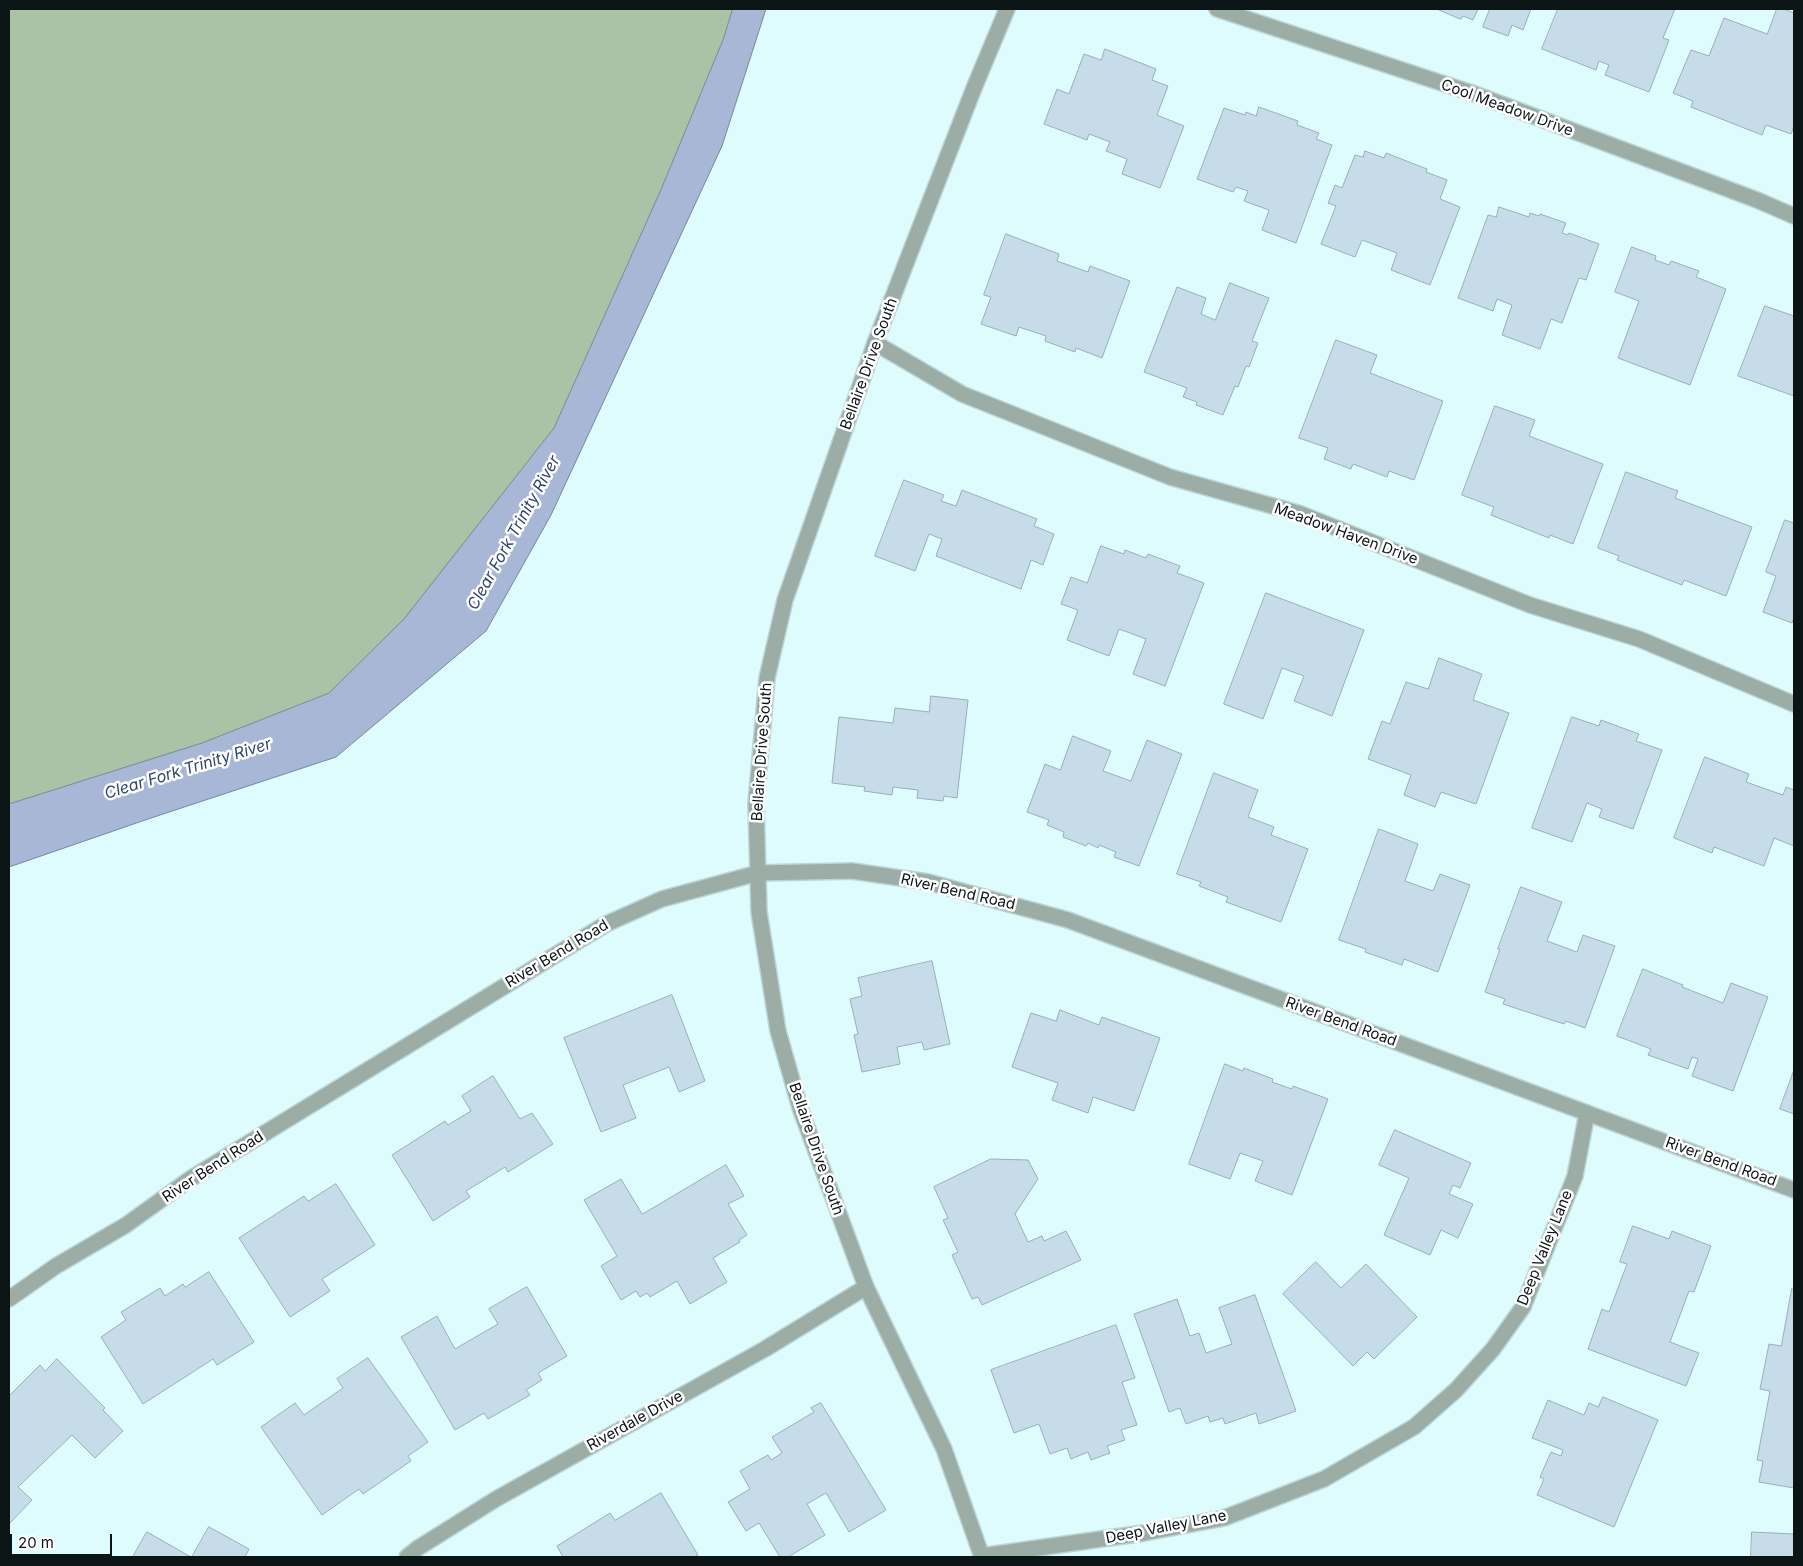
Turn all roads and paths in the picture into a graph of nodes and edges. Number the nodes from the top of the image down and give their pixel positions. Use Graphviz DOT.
graph roads {
  1 [pos="1007,9"];
  2 [pos="1217,9"];
  3 [pos="1794,216"];
  4 [pos="875,342"];
  5 [pos="1794,704"];
  6 [pos="758,873"];
  7 [pos="1587,1113"];
  8 [pos="1794,1190"];
  9 [pos="866,1287"];
  10 [pos="9,1299"];
  11 [pos="406,1557"];
  12 [pos="981,1557"];
  1 -- 4 [label="street, Bellaire Drive South"];
  2 -- 3 [label="street, Cool Meadow Drive"];
  4 -- 5 [label="street, Meadow Haven Drive"];
  4 -- 6 [label="street, Bellaire Drive South"];
  6 -- 7 [label="street, River Bend Road"];
  6 -- 9 [label="street, Bellaire Drive South"];
  6 -- 10 [label="street, River Bend Road"];
  7 -- 8 [label="street, River Bend Road"];
  7 -- 12 [label="street, Deep Valley Lane"];
  9 -- 11 [label="street, Riverdale Drive"];
  9 -- 12 [label="street, Bellaire Drive South"];
}
